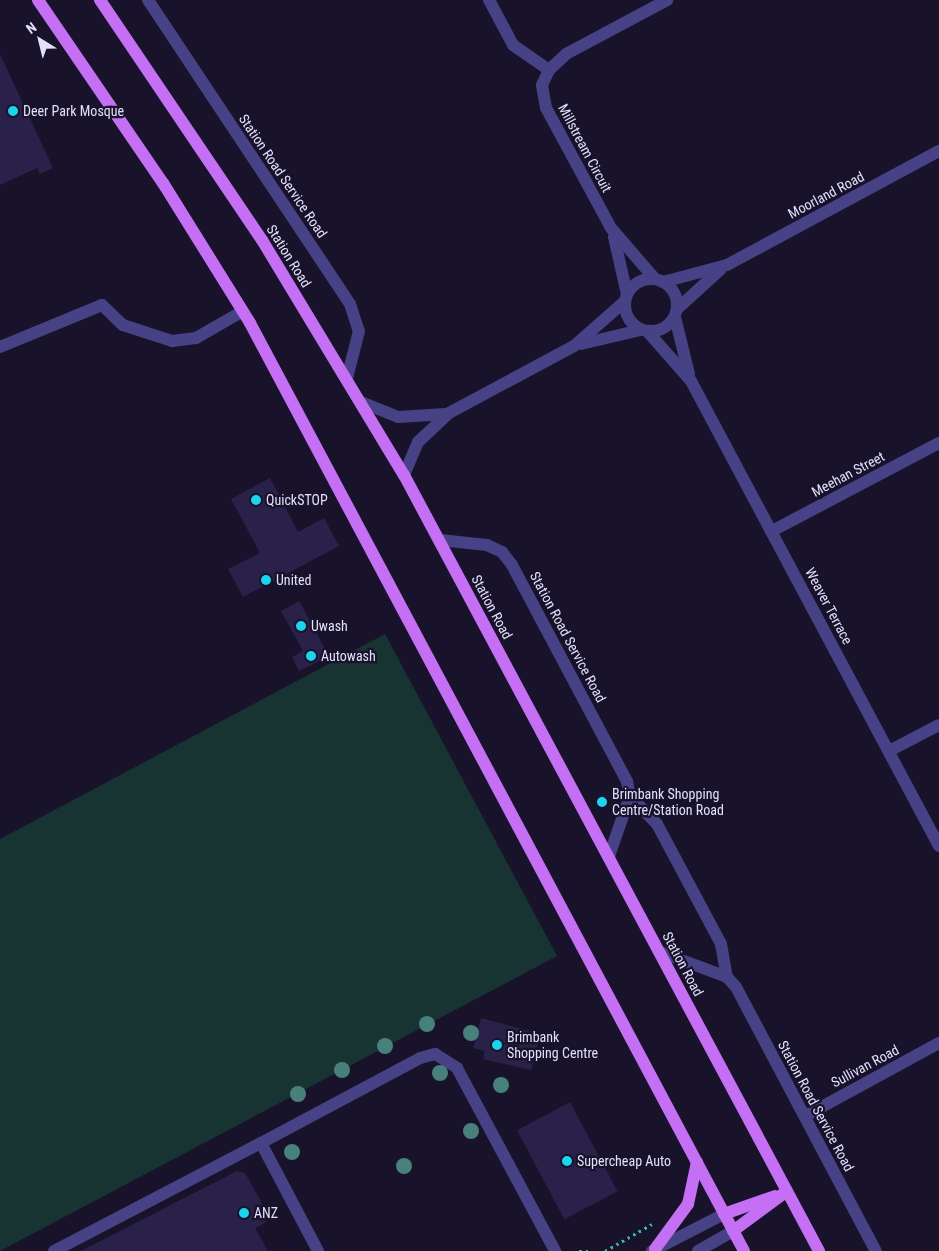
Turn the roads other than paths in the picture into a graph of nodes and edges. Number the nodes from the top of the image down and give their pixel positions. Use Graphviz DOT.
graph roads {
  1 [pos="38,0"];
  2 [pos="100,0"];
  3 [pos="148,0"];
  4 [pos="489,0"];
  5 [pos="668,0"];
  6 [pos="549,70"];
  7 [pos="939,152"];
  8 [pos="611,228"];
  9 [pos="727,265"];
  10 [pos="659,280"];
  11 [pos="626,298"];
  12 [pos="243,311"];
  13 [pos="676,313"];
  14 [pos="644,331"];
  15 [pos="574,346"];
  16 [pos="0,347"];
  17 [pos="347,378"];
  18 [pos="691,381"];
  19 [pos="361,402"];
  20 [pos="449,413"];
  21 [pos="939,443"];
  22 [pos="404,475"];
  23 [pos="772,531"];
  24 [pos="440,540"];
  25 [pos="939,725"];
  26 [pos="889,752"];
  27 [pos="630,796"];
  28 [pos="939,846"];
  29 [pos="609,856"];
  30 [pos="660,952"];
  31 [pos="727,977"];
  32 [pos="939,1043"];
  33 [pos="805,1116"];
  34 [pos="261,1143"];
  35 [pos="697,1162"];
  36 [pos="787,1191"];
  37 [pos="724,1214"];
  38 [pos="733,1231"];
  39 [pos="654,1250"];
  40 [pos="54,1251"];
  41 [pos="318,1251"];
  42 [pos="555,1251"];
  43 [pos="698,1251"];
  44 [pos="744,1251"];
  45 [pos="819,1251"];
  46 [pos="876,1251"];
  1 -- 12 [label="main road"];
  2 -- 17 [label="main road, Station Road"];
  3 -- 17 [label="street, Station Road Service Road"];
  4 -- 6 [label="street"];
  5 -- 6 [label="street"];
  6 -- 8 [label="street, Millstream Circuit"];
  7 -- 9 [label="street, Moorland Road"];
  8 -- 10 [label="street, Millstream Circuit"];
  8 -- 11 [label="street, Millstream Circuit"];
  9 -- 10 [label="street, Moorland Road"];
  9 -- 13 [label="street, Moorland Road"];
  10 -- 11 [label="street"];
  10 -- 13 [label="street"];
  11 -- 14 [label="street"];
  11 -- 15 [label="street"];
  12 -- 16 [label="street"];
  12 -- 35 [label="main road"];
  13 -- 14 [label="street"];
  13 -- 18 [label="street, Weaver Terrace"];
  14 -- 15 [label="street"];
  14 -- 18 [label="street, Weaver Terrace"];
  15 -- 20 [label="street"];
  17 -- 19 [label="main road, Station Road"];
  18 -- 23 [label="street, Weaver Terrace"];
  19 -- 20 [label="street"];
  19 -- 22 [label="main road, Station Road"];
  20 -- 22 [label="street"];
  21 -- 23 [label="street, Meehan Street"];
  22 -- 24 [label="main road, Station Road"];
  23 -- 26 [label="street, Weaver Terrace"];
  24 -- 27 [label="street, Station Road Service Road"];
  24 -- 29 [label="main road, Station Road"];
  25 -- 26 [label="street"];
  26 -- 28 [label="street, Weaver Terrace"];
  27 -- 29 [label="street"];
  27 -- 31 [label="street, Station Road Service Road"];
  29 -- 30 [label="main road, Station Road"];
  30 -- 31 [label="street"];
  30 -- 36 [label="main road, Station Road"];
  31 -- 33 [label="street, Station Road Service Road"];
  32 -- 33 [label="street, Sullivan Road"];
  33 -- 46 [label="street, Station Road Service Road"];
  34 -- 40 [label="street"];
  34 -- 41 [label="street"];
  34 -- 42 [label="street"];
  35 -- 37 [label="main road"];
  35 -- 39 [label="main road"];
  36 -- 37 [label="main road"];
  36 -- 38 [label="main road"];
  36 -- 45 [label="main road, Station Road"];
  37 -- 38 [label="main road"];
  37 -- 39 [label="street"];
  38 -- 43 [label="street"];
  38 -- 44 [label="main road"];
}
